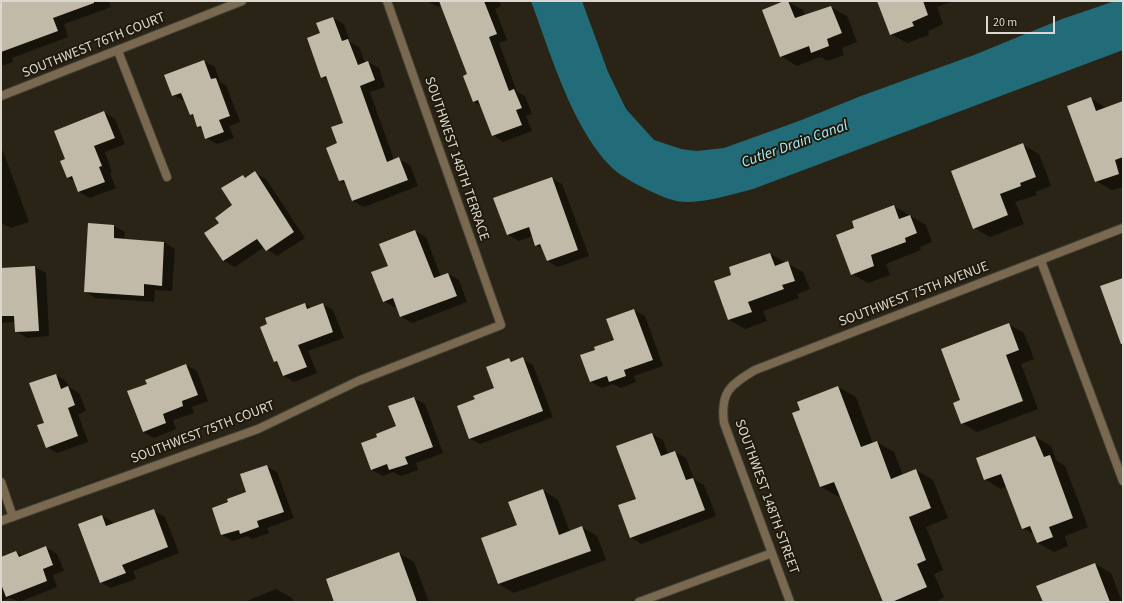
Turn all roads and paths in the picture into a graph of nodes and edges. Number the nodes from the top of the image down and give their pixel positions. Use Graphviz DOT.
graph roads {
  1 [pos="242,1"];
  2 [pos="387,1"];
  3 [pos="118,51"];
  4 [pos="1,96"];
  5 [pos="167,177"];
  6 [pos="1123,228"];
  7 [pos="1040,261"];
  8 [pos="501,325"];
  9 [pos="723,399"];
  10 [pos="1123,481"];
  11 [pos="1,482"];
  12 [pos="13,517"];
  13 [pos="1,521"];
  14 [pos="772,552"];
  15 [pos="639,602"];
  16 [pos="790,602"];
  1 -- 3 [label="street, SOUTHWEST 76TH COURT"];
  2 -- 8 [label="street, SOUTHWEST 148TH TERRACE"];
  3 -- 4 [label="street, SOUTHWEST 76TH COURT"];
  3 -- 5 [label="street"];
  6 -- 7 [label="street, SOUTHWEST 75TH AVENUE"];
  7 -- 9 [label="street, SOUTHWEST 75TH AVENUE"];
  7 -- 10 [label="street"];
  8 -- 12 [label="street, SOUTHWEST 75TH COURT"];
  9 -- 14 [label="street, SOUTHWEST 148TH STREET"];
  11 -- 12 [label="street"];
  12 -- 13 [label="street, SOUTHWEST 75TH COURT"];
  14 -- 15 [label="street"];
  14 -- 16 [label="street, SOUTHWEST 148TH STREET"];
}
